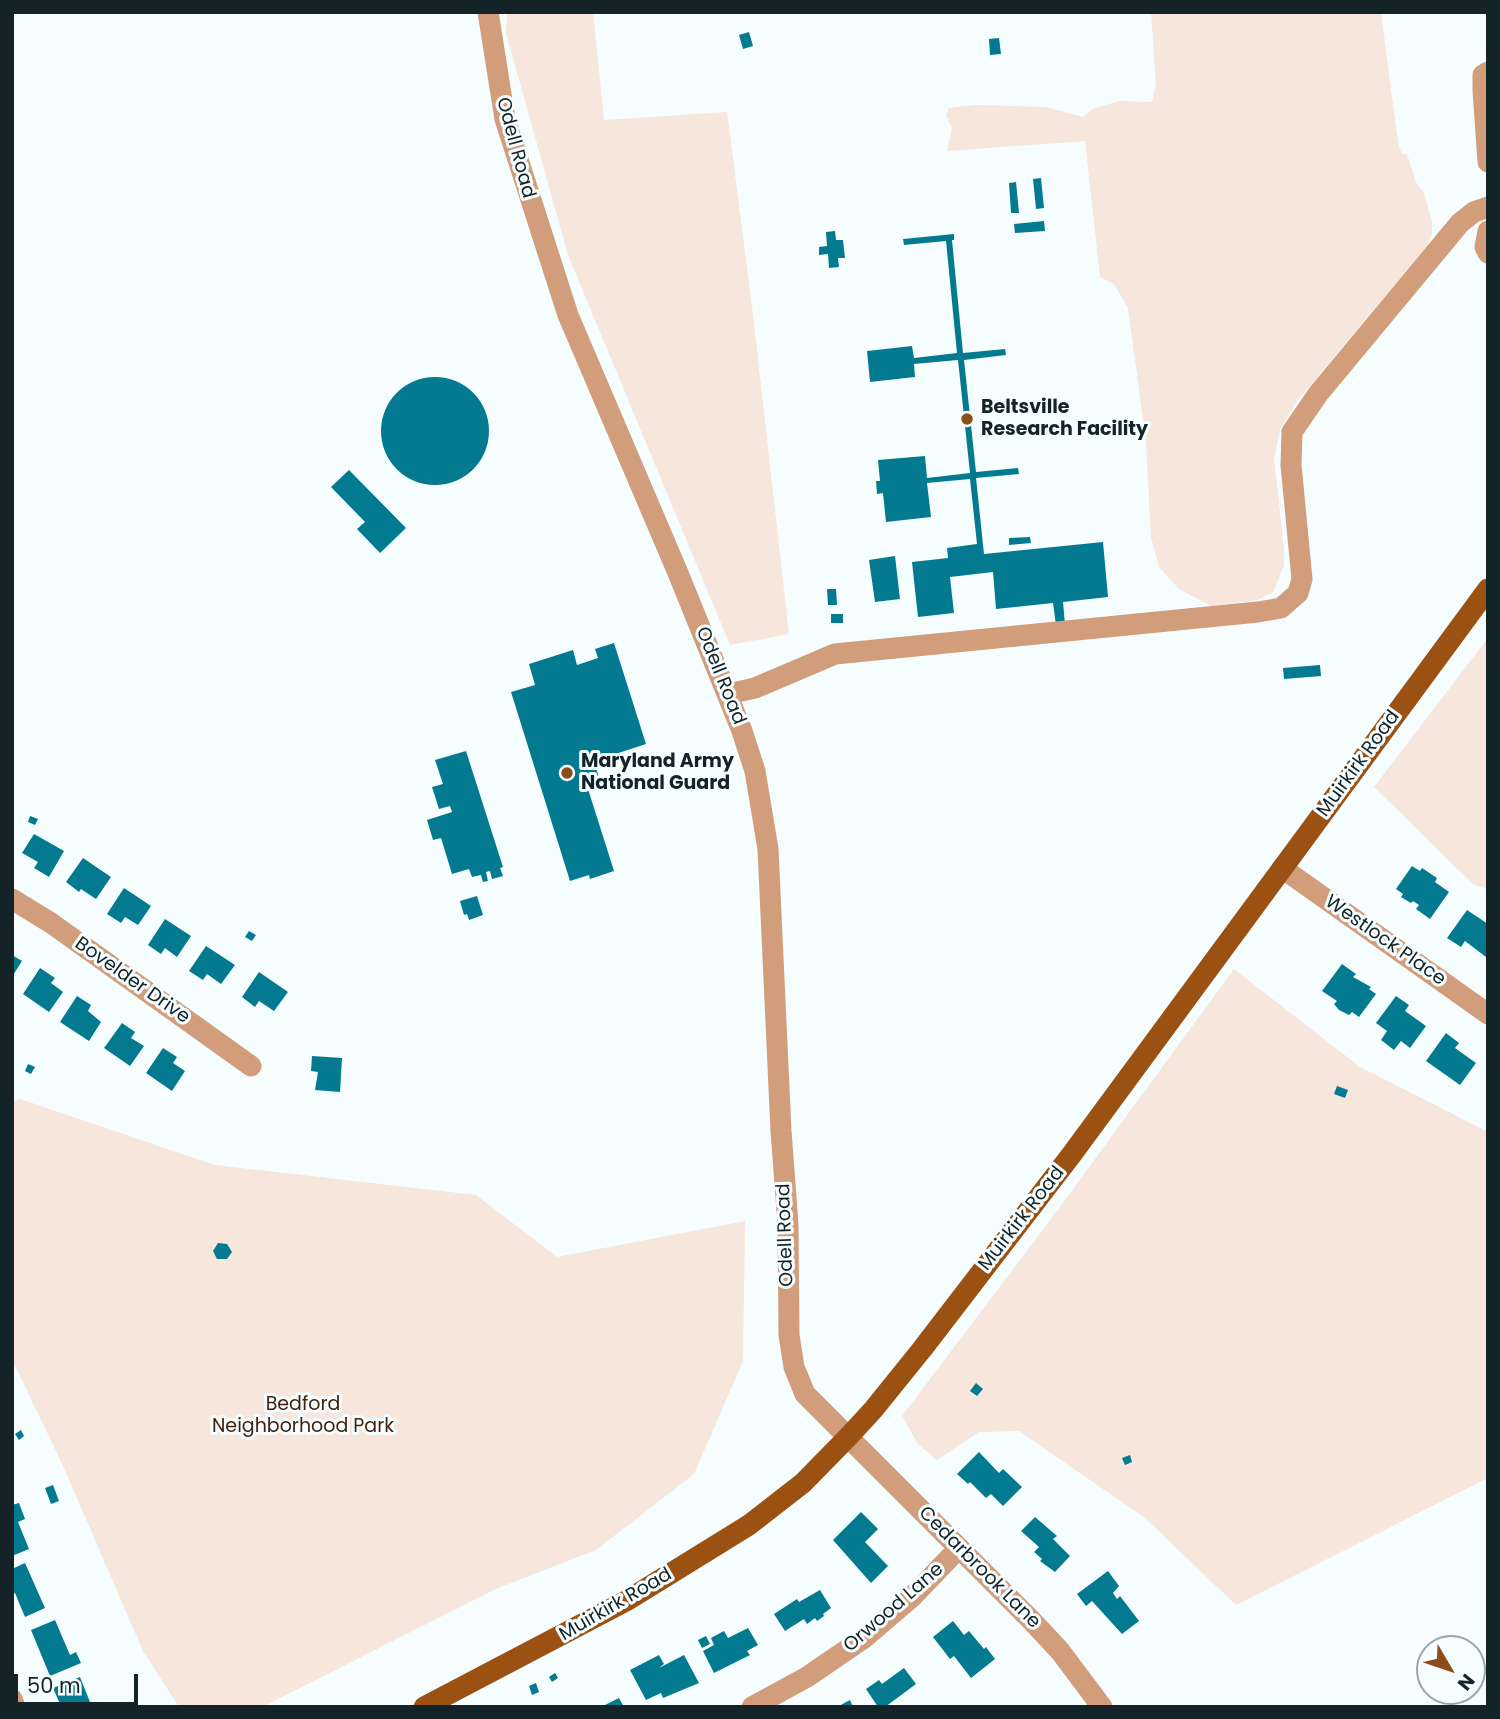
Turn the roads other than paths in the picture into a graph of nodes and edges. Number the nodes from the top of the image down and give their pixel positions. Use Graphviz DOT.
graph roads {
  1 [pos="488,12"];
  2 [pos="1488,72"];
  3 [pos="1488,162"];
  4 [pos="1488,206"];
  5 [pos="1488,231"];
  6 [pos="1488,253"];
  7 [pos="1488,589"];
  8 [pos="727,694"];
  9 [pos="1282,867"];
  10 [pos="12,899"];
  11 [pos="1488,1014"];
  12 [pos="251,1066"];
  13 [pos="849,1436"];
  14 [pos="959,1548"];
  15 [pos="12,1699"];
  16 [pos="15,1707"];
  17 [pos="424,1707"];
  18 [pos="752,1707"];
  19 [pos="1101,1707"];
  1 -- 8 [label="street, Odell Road"];
  2 -- 3 [label="street"];
  4 -- 8 [label="street"];
  5 -- 6 [label="street"];
  7 -- 9 [label="main road, Muirkirk Road"];
  8 -- 13 [label="street, Odell Road"];
  9 -- 11 [label="street, Westlock Place"];
  9 -- 13 [label="main road, Muirkirk Road"];
  10 -- 12 [label="street, Bovelder Drive"];
  13 -- 14 [label="street, Cedarbrook Lane"];
  13 -- 17 [label="main road, Muirkirk Road"];
  14 -- 18 [label="street, Orwood Lane"];
  14 -- 19 [label="street, Cedarbrook Lane"];
  15 -- 16 [label="street"];
}
